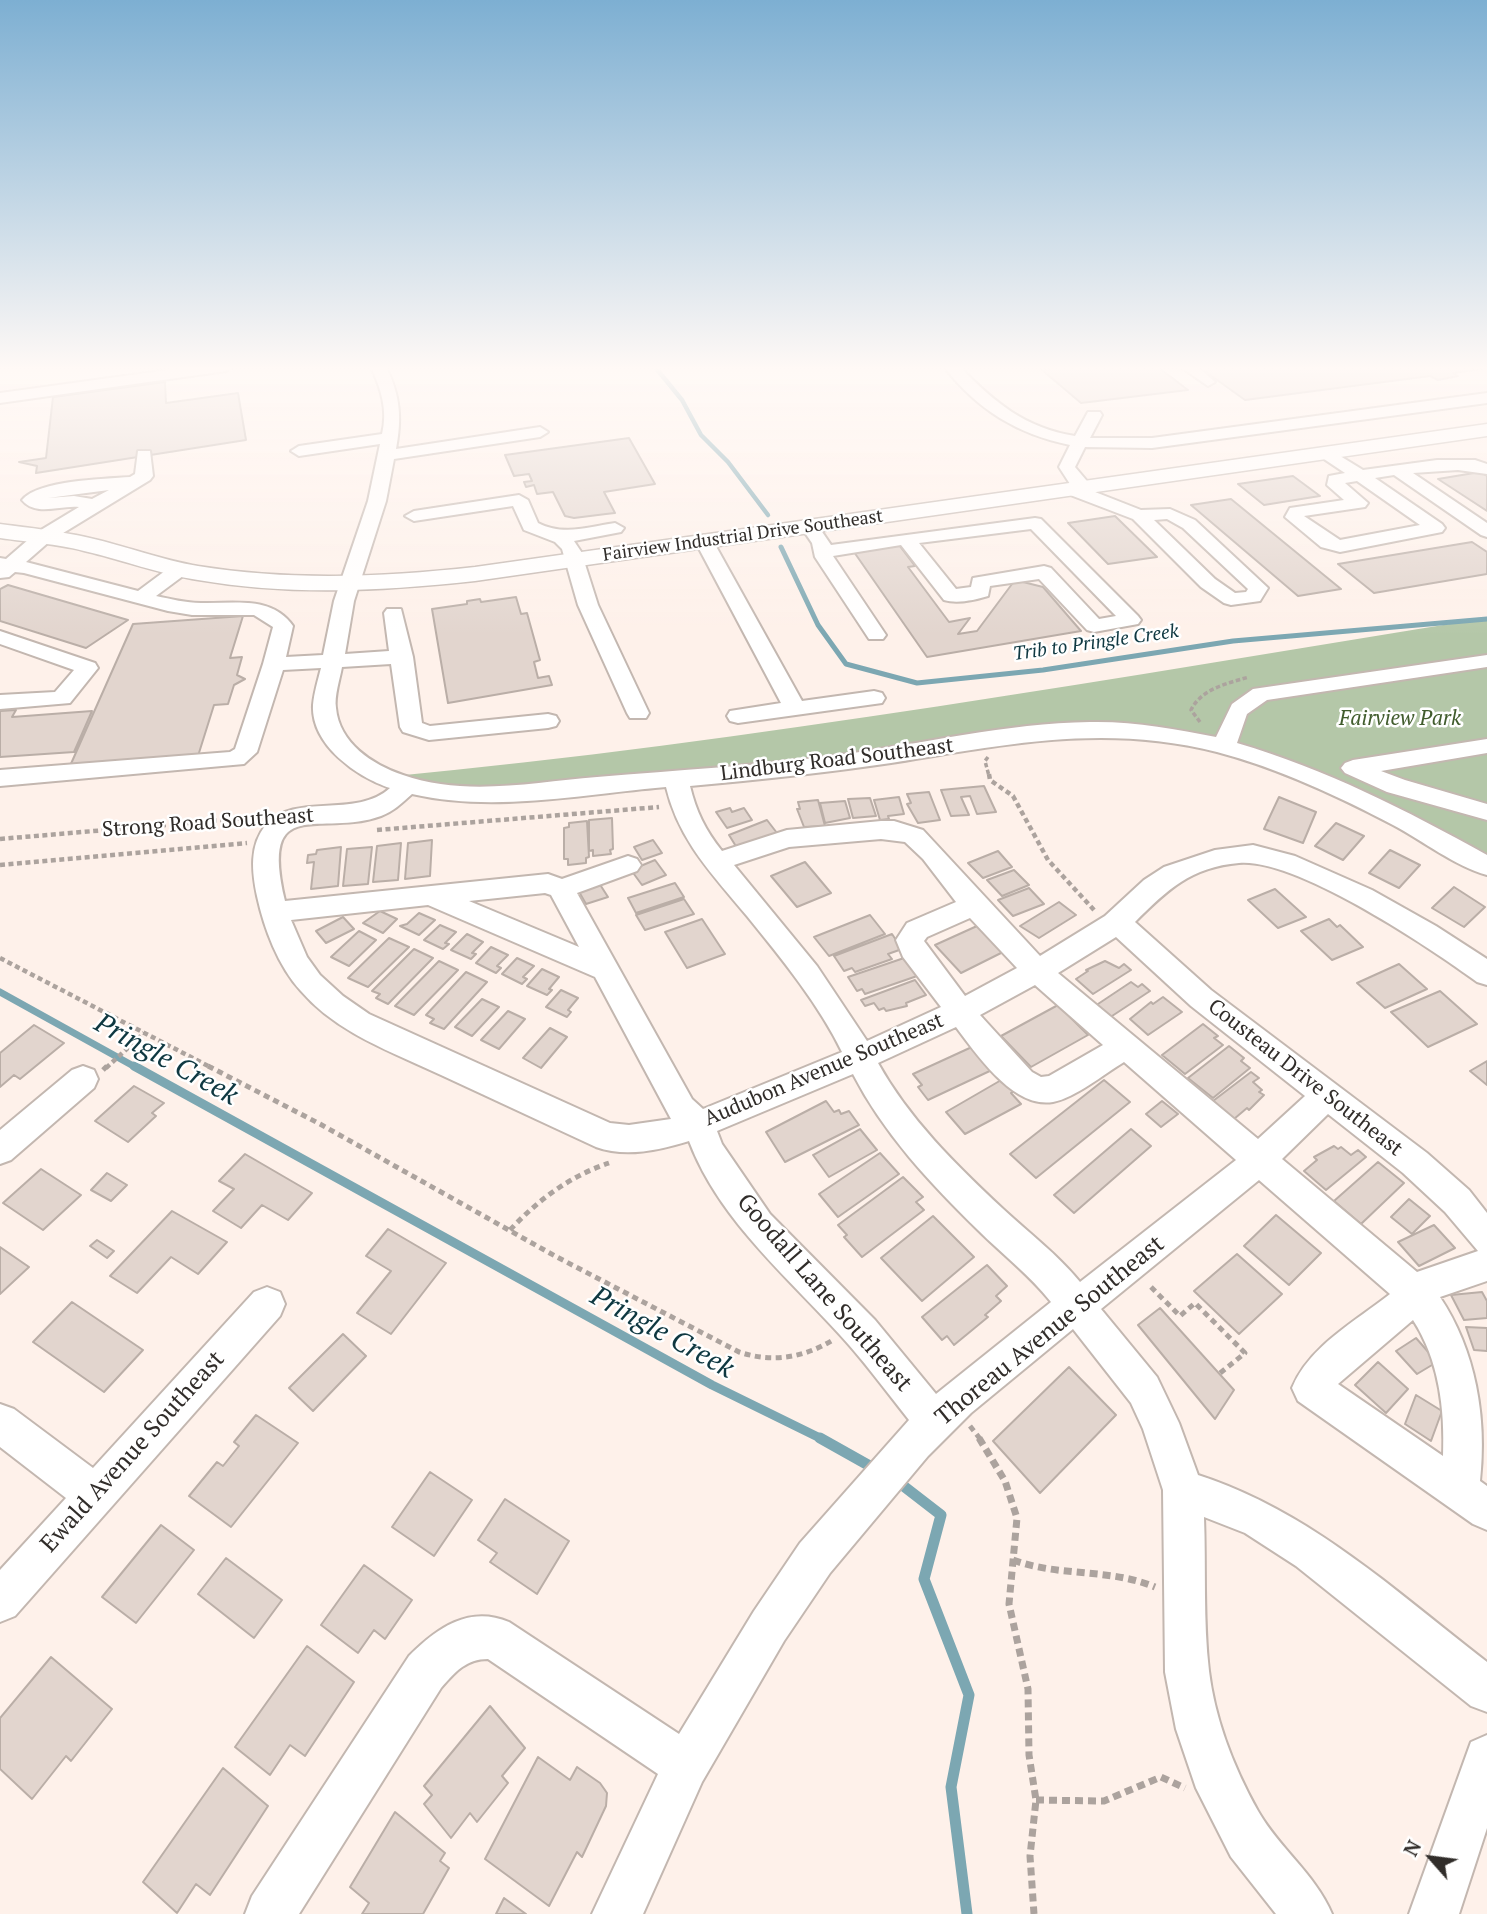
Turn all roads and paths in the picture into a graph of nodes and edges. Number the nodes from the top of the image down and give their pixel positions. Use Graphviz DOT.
graph roads {
  1 [pos="144,456"];
  2 [pos="386,456"];
  3 [pos="1072,456"];
  4 [pos="1303,456"];
  5 [pos="1332,456"];
  6 [pos="1487,469"];
  7 [pos="1399,471"];
  8 [pos="1361,476"];
  9 [pos="131,484"];
  10 [pos="1077,488"];
  11 [pos="96,505"];
  12 [pos="1370,511"];
  13 [pos="895,514"];
  14 [pos="1139,515"];
  15 [pos="414,516"];
  16 [pos="615,527"];
  17 [pos="810,527"];
  18 [pos="1481,527"];
  19 [pos="1436,528"];
  20 [pos="0,531"];
  21 [pos="1401,535"];
  22 [pos="43,537"];
  23 [pos="563,537"];
  24 [pos="910,538"];
  25 [pos="704,541"];
  26 [pos="823,552"];
  27 [pos="575,560"];
  28 [pos="4,568"];
  29 [pos="180,569"];
  30 [pos="349,584"];
  31 [pos="140,599"];
  32 [pos="394,613"];
  33 [pos="876,635"];
  34 [pos="0,637"];
  35 [pos="401,657"];
  36 [pos="334,659"];
  37 [pos="1487,660"];
  38 [pos="274,664"];
  39 [pos="1254,676"];
  40 [pos="874,698"];
  41 [pos="0,702"];
  42 [pos="795,708"];
  43 [pos="638,713"];
  44 [pos="738,716"];
  45 [pos="548,721"];
  46 [pos="1227,740"];
  47 [pos="1487,746"];
  48 [pos="997,754"];
  49 [pos="0,778"];
  50 [pos="676,778"];
  51 [pos="407,785"];
  52 [pos="659,807"];
  53 [pos="1487,812"];
  54 [pos="291,819"];
  55 [pos="374,830"];
  56 [pos="0,839"];
  57 [pos="270,839"];
  58 [pos="715,862"];
  59 [pos="0,865"];
  60 [pos="628,865"];
  61 [pos="1487,866"];
  62 [pos="561,889"];
  63 [pos="431,895"];
  64 [pos="974,905"];
  65 [pos="274,912"];
  66 [pos="1107,918"];
  67 [pos="0,958"];
  68 [pos="603,969"];
  69 [pos="1037,971"];
  70 [pos="1487,974"];
  71 [pos="959,1011"];
  72 [pos="144,1034"];
  73 [pos="1126,1046"];
  74 [pos="860,1058"];
  75 [pos="97,1071"];
  76 [pos="1326,1096"];
  77 [pos="698,1124"];
  78 [pos="0,1150"];
  79 [pos="1259,1159"];
  80 [pos="619,1162"];
  81 [pos="510,1230"];
  82 [pos="1487,1239"];
  83 [pos="1487,1265"];
  84 [pos="1151,1287"];
  85 [pos="1417,1294"];
  86 [pos="267,1304"];
  87 [pos="1077,1304"];
  88 [pos="854,1325"];
  89 [pos="1219,1374"];
  90 [pos="0,1423"];
  91 [pos="937,1427"];
  92 [pos="1183,1490"];
  93 [pos="94,1494"];
  94 [pos="1473,1500"];
  95 [pos="1013,1560"];
  96 [pos="1160,1588"];
  97 [pos="0,1601"];
  98 [pos="1487,1690"];
  99 [pos="1487,1758"];
  100 [pos="686,1766"];
  101 [pos="1191,1793"];
  102 [pos="1036,1800"];
  103 [pos="270,1914"];
  104 [pos="617,1914"];
  105 [pos="1034,1914"];
  106 [pos="1307,1914"];
  107 [pos="1434,1914"];
  1 -- 9 [label="street"];
  2 -- 30 [label="street, Lindburg Road Southeast"];
  3 -- 10 [label="street"];
  4 -- 10 [label="main road, Fairview Industrial Drive Southeast"];
  5 -- 8 [label="street"];
  6 -- 7 [label="street"];
  7 -- 8 [label="street"];
  7 -- 18 [label="street"];
  8 -- 12 [label="street"];
  8 -- 19 [label="street"];
  9 -- 11 [label="street"];
  9 -- 11 [label="street"];
  10 -- 13 [label="main road, Fairview Industrial Drive Southeast"];
  10 -- 14 [label="street"];
  11 -- 22 [label="street"];
  12 -- 21 [label="street"];
  12 -- 21 [label="street"];
  13 -- 17 [label="main road, Fairview Industrial Drive Southeast"];
  13 -- 24 [label="street"];
  14 -- 14 [label="street"];
  15 -- 23 [label="street"];
  16 -- 23 [label="street"];
  17 -- 25 [label="main road, Fairview Industrial Drive Southeast"];
  17 -- 26 [label="street"];
  18 -- 19 [label="street"];
  19 -- 21 [label="street"];
  20 -- 22 [label="main road, Fairview Industrial Drive Southeast"];
  22 -- 28 [label="street"];
  22 -- 29 [label="main road, Fairview Industrial Drive Southeast"];
  23 -- 27 [label="street"];
  24 -- 24 [label="street"];
  24 -- 26 [label="street"];
  25 -- 27 [label="main road, Fairview Industrial Drive Southeast"];
  25 -- 42 [label="street"];
  26 -- 33 [label="street"];
  27 -- 30 [label="main road, Fairview Industrial Drive Southeast"];
  27 -- 43 [label="street"];
  28 -- 31 [label="street"];
  29 -- 30 [label="main road, Fairview Industrial Drive Southeast"];
  29 -- 31 [label="street"];
  30 -- 36 [label="street, Lindburg Road Southeast"];
  31 -- 38 [label="street"];
  32 -- 35 [label="street"];
  34 -- 41 [label="street"];
  35 -- 36 [label="street"];
  35 -- 45 [label="street"];
  36 -- 38 [label="street"];
  36 -- 51 [label="street, Lindburg Road Southeast"];
  37 -- 46 [label="street"];
  38 -- 49 [label="street"];
  39 -- 46 [label="path"];
  40 -- 42 [label="street"];
  42 -- 44 [label="street"];
  46 -- 50 [label="street, Lindburg Road Southeast"];
  46 -- 61 [label="street, Lindburg Road Southeast"];
  47 -- 53 [label="street"];
  48 -- 66 [label="path"];
  50 -- 51 [label="street, Lindburg Road Southeast"];
  50 -- 58 [label="street"];
  51 -- 54 [label="street, Strong Road Southeast"];
  52 -- 55 [label="path"];
  54 -- 56 [label="path, Strong Road Southeast"];
  54 -- 57 [label="street"];
  57 -- 59 [label="path"];
  57 -- 65 [label="street, Audubon Avenue Southeast"];
  58 -- 64 [label="street"];
  58 -- 74 [label="street"];
  60 -- 62 [label="street"];
  62 -- 63 [label="street"];
  62 -- 68 [label="street, Goodall Lane Southeast"];
  63 -- 65 [label="street"];
  63 -- 68 [label="street"];
  64 -- 69 [label="street"];
  64 -- 71 [label="street"];
  65 -- 77 [label="street, Audubon Avenue Southeast"];
  66 -- 69 [label="street, Audubon Avenue Southeast"];
  66 -- 70 [label="street, Audubon Avenue Southeast"];
  66 -- 76 [label="street, Cousteau Drive Southeast"];
  67 -- 72 [label="path"];
  68 -- 77 [label="street, Goodall Lane Southeast"];
  69 -- 71 [label="street, Audubon Avenue Southeast"];
  69 -- 73 [label="street"];
  71 -- 73 [label="street"];
  71 -- 74 [label="street, Audubon Avenue Southeast"];
  72 -- 75 [label="path"];
  72 -- 81 [label="path"];
  73 -- 79 [label="street"];
  74 -- 77 [label="street, Audubon Avenue Southeast"];
  74 -- 87 [label="street"];
  75 -- 78 [label="street"];
  76 -- 79 [label="street, Thoreau Avenue Southeast"];
  76 -- 82 [label="street, Cousteau Drive Southeast"];
  77 -- 88 [label="street, Goodall Lane Southeast"];
  79 -- 85 [label="street"];
  79 -- 87 [label="street, Thoreau Avenue Southeast"];
  80 -- 81 [label="path"];
  81 -- 88 [label="path"];
  83 -- 85 [label="street"];
  84 -- 89 [label="path"];
  85 -- 94 [label="street"];
  85 -- 94 [label="street"];
  86 -- 93 [label="street, Ewald Avenue Southeast"];
  87 -- 91 [label="street, Thoreau Avenue Southeast"];
  87 -- 92 [label="street"];
  88 -- 91 [label="street, Goodall Lane Southeast"];
  90 -- 93 [label="street"];
  91 -- 95 [label="path"];
  91 -- 100 [label="street, Thoreau Avenue Southeast"];
  92 -- 98 [label="street"];
  92 -- 106 [label="street"];
  93 -- 97 [label="street, Ewald Avenue Southeast"];
  95 -- 96 [label="path"];
  95 -- 102 [label="path"];
  99 -- 107 [label="street"];
  100 -- 103 [label="street"];
  100 -- 104 [label="street, Thoreau Avenue Southeast"];
  101 -- 102 [label="path"];
  102 -- 105 [label="path"];
}
